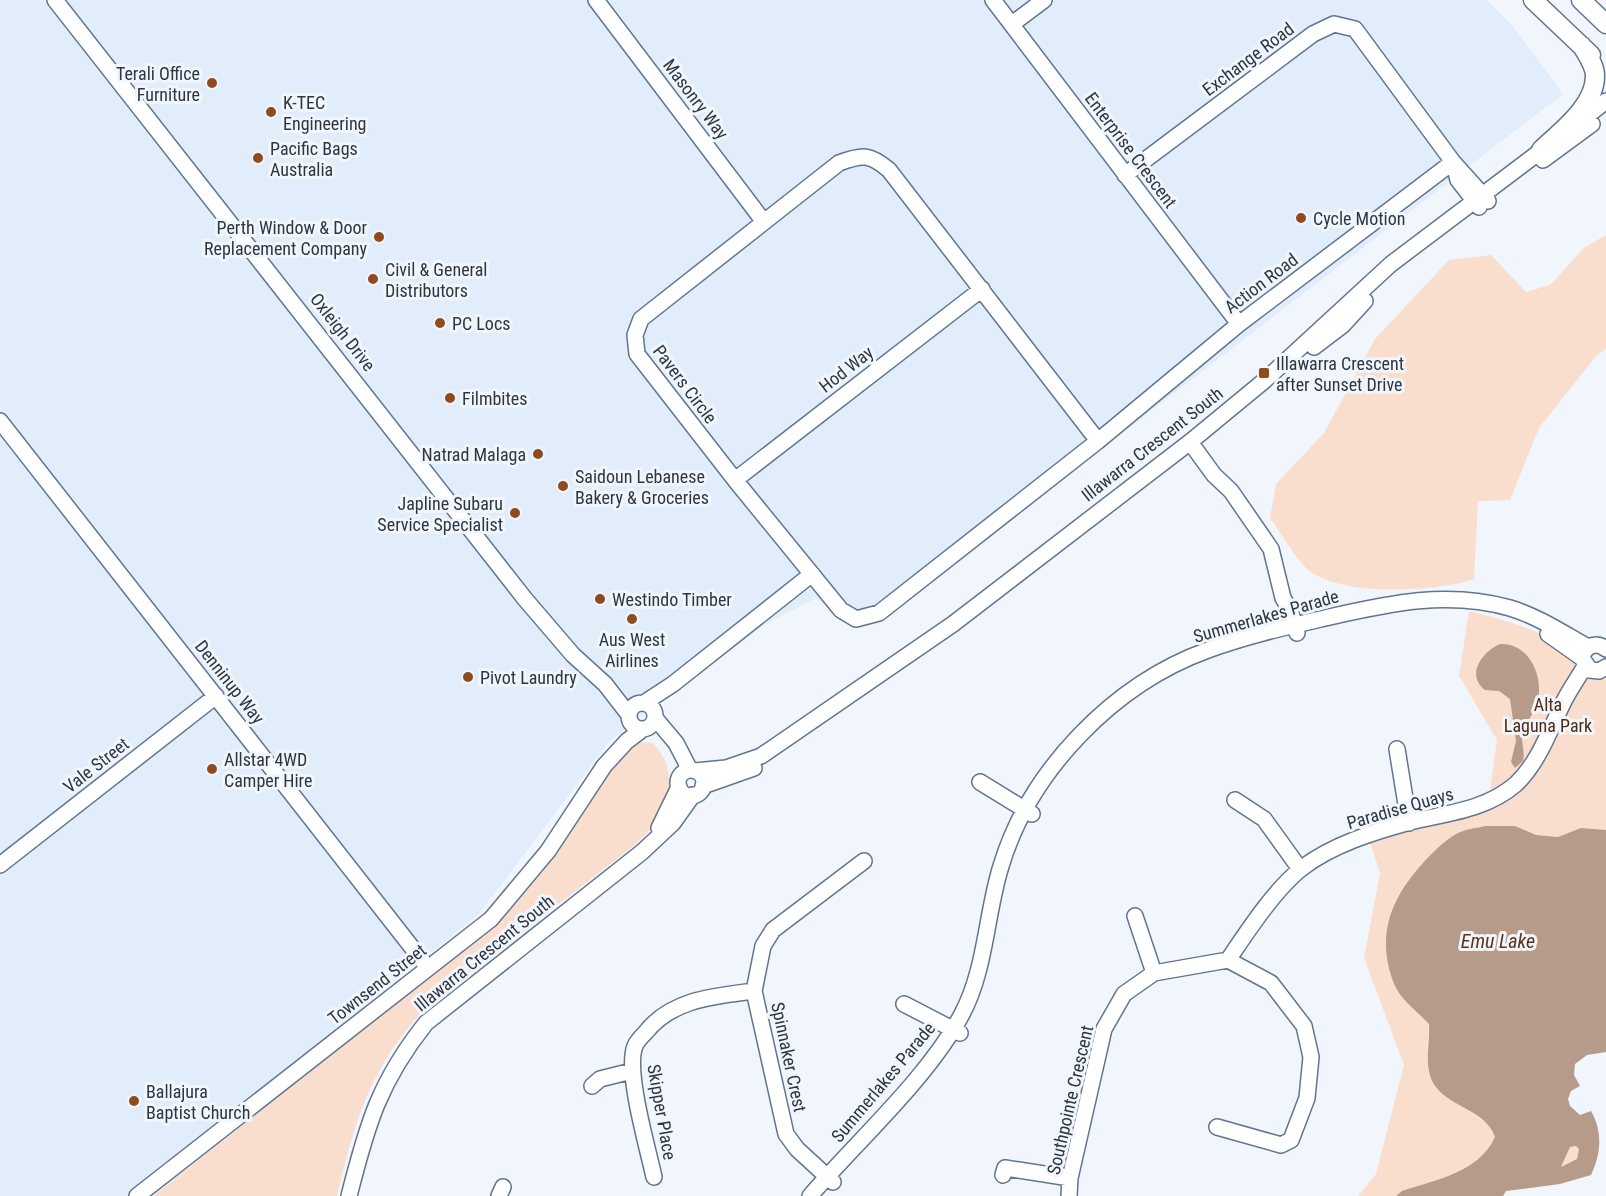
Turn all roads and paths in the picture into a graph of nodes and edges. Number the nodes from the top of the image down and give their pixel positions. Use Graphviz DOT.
graph roads {
  1 [pos="55,0"];
  2 [pos="596,0"];
  3 [pos="993,0"];
  4 [pos="1044,0"];
  5 [pos="1533,0"];
  6 [pos="1581,0"];
  7 [pos="1012,24"];
  8 [pos="1606,24"];
  9 [pos="1582,46"];
  10 [pos="1606,69"];
  11 [pos="1606,101"];
  12 [pos="1606,113"];
  13 [pos="1541,150"];
  14 [pos="1453,162"];
  15 [pos="1125,175"];
  16 [pos="1481,201"];
  17 [pos="764,222"];
  18 [pos="982,290"];
  19 [pos="1239,324"];
  20 [pos="0,421"];
  21 [pos="1098,441"];
  22 [pos="1196,442"];
  23 [pos="735,480"];
  24 [pos="812,574"];
  25 [pos="1290,631"];
  26 [pos="1597,658"];
  27 [pos="673,684"];
  28 [pos="216,696"];
  29 [pos="635,710"];
  30 [pos="649,723"];
  31 [pos="1396,749"];
  32 [pos="604,766"];
  33 [pos="686,776"];
  34 [pos="980,782"];
  35 [pos="698,791"];
  36 [pos="1235,800"];
  37 [pos="1028,812"];
  38 [pos="1409,822"];
  39 [pos="657,837"];
  40 [pos="864,861"];
  41 [pos="0,865"];
  42 [pos="1300,869"];
  43 [pos="1135,916"];
  44 [pos="1228,960"];
  45 [pos="428,968"];
  46 [pos="1154,973"];
  47 [pos="754,991"];
  48 [pos="904,1004"];
  49 [pos="957,1031"];
  50 [pos="632,1071"];
  51 [pos="592,1086"];
  52 [pos="1217,1127"];
  53 [pos="1003,1175"];
  54 [pos="654,1177"];
  55 [pos="1070,1178"];
  56 [pos="831,1179"];
  57 [pos="137,1196"];
  58 [pos="349,1196"];
  59 [pos="810,1196"];
  60 [pos="822,1196"];
  61 [pos="1070,1196"];
  1 -- 29 [label="street, Oxleigh Drive"];
  2 -- 17 [label="street, Masonry Way"];
  3 -- 7 [label="street, Enterprise Crescent"];
  4 -- 7 [label="street"];
  5 -- 9 [label="main road"];
  6 -- 8 [label="main road"];
  7 -- 15 [label="street, Enterprise Crescent"];
  9 -- 10 [label="main road"];
  9 -- 13 [label="main road"];
  11 -- 13 [label="street, Illawarra Crescent South"];
  12 -- 16 [label="street, Illawarra Crescent South"];
  13 -- 16 [label="street, Illawarra Crescent South"];
  14 -- 15 [label="street, Exchange Road"];
  14 -- 16 [label="street, Exchange Road"];
  14 -- 19 [label="street, Action Road"];
  15 -- 19 [label="street, Enterprise Crescent"];
  16 -- 22 [label="street, Illawarra Crescent South"];
  17 -- 18 [label="street, Pavers Circle"];
  17 -- 23 [label="street, Pavers Circle"];
  18 -- 21 [label="street, Pavers Circle"];
  18 -- 23 [label="street, Hod Way"];
  19 -- 21 [label="street, Action Road"];
  20 -- 28 [label="street, Denninup Way"];
  21 -- 24 [label="street, Pavers Circle"];
  22 -- 25 [label="street"];
  22 -- 33 [label="street, Illawarra Crescent South"];
  22 -- 35 [label="street, Illawarra Crescent South"];
  23 -- 24 [label="street, Pavers Circle"];
  24 -- 27 [label="street, Townsend Street"];
  25 -- 26 [label="street, Summerlakes Parade"];
  25 -- 37 [label="street, Summerlakes Parade"];
  26 -- 38 [label="street, Paradise Quays"];
  27 -- 29 [label="street, Townsend Street"];
  27 -- 30 [label="street, Townsend Street"];
  28 -- 41 [label="street, Vale Street"];
  28 -- 45 [label="street, Denninup Way"];
  29 -- 30 [label="street"];
  29 -- 30 [label="street"];
  29 -- 32 [label="street, Townsend Street"];
  30 -- 32 [label="street, Townsend Street"];
  30 -- 33 [label="street"];
  31 -- 38 [label="street"];
  32 -- 45 [label="street, Townsend Street"];
  33 -- 35 [label="street"];
  33 -- 35 [label="street"];
  33 -- 39 [label="street, Illawarra Crescent South"];
  34 -- 37 [label="street"];
  35 -- 39 [label="street, Illawarra Crescent South"];
  36 -- 42 [label="street"];
  37 -- 49 [label="street, Summerlakes Parade"];
  38 -- 42 [label="street, Paradise Quays"];
  39 -- 58 [label="street, Illawarra Crescent South"];
  40 -- 47 [label="street, Spinnaker Crest"];
  42 -- 44 [label="street, Paradise Quays"];
  43 -- 46 [label="street"];
  44 -- 46 [label="street, Southpointe Crescent"];
  44 -- 52 [label="street"];
  45 -- 57 [label="street, Townsend Street"];
  46 -- 55 [label="street, Southpointe Crescent"];
  47 -- 50 [label="street, Skipper Place"];
  47 -- 56 [label="street, Spinnaker Crest"];
  48 -- 49 [label="street"];
  49 -- 56 [label="street, Summerlakes Parade"];
  50 -- 51 [label="street"];
  50 -- 54 [label="street, Skipper Place"];
  53 -- 55 [label="street"];
  55 -- 61 [label="street, Southpointe Crescent"];
  56 -- 59 [label="street, Summerlakes Parade"];
  56 -- 60 [label="street, Summerlakes Parade"];
}
